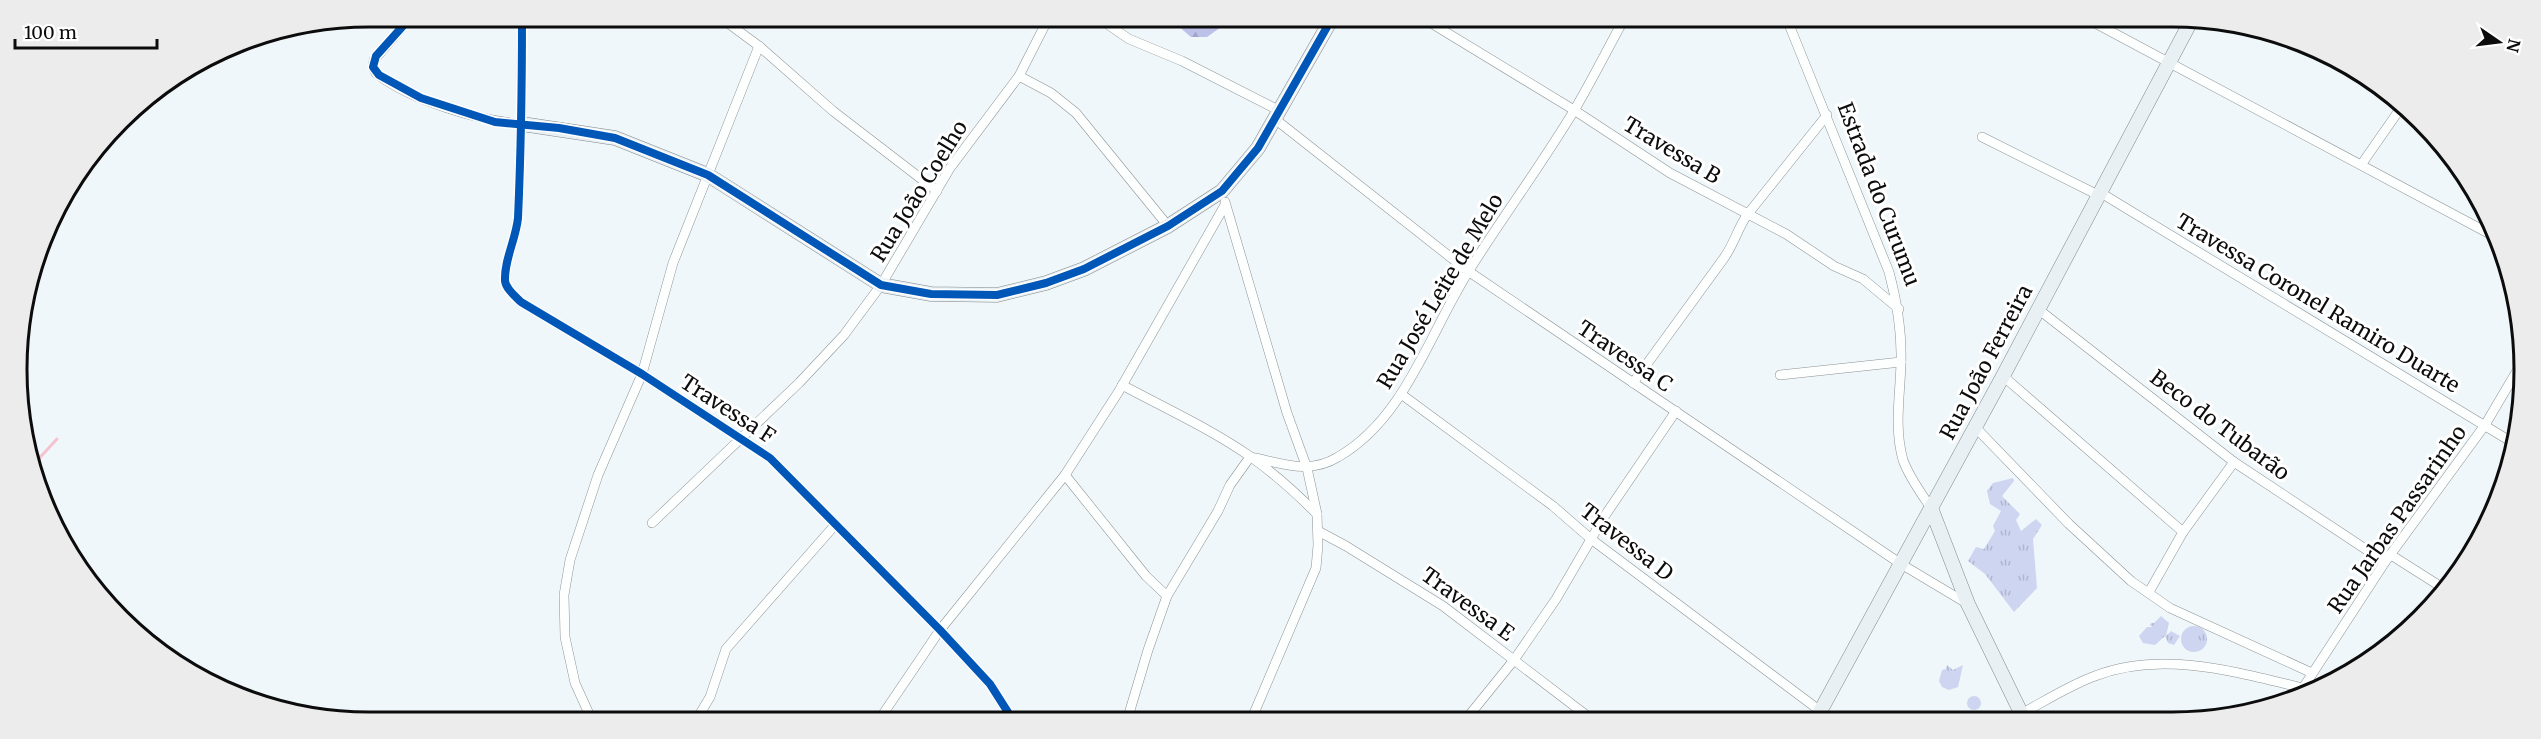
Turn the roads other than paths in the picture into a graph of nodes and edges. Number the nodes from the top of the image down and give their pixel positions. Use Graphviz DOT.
graph roads {
  1 [pos="402,27"];
  2 [pos="522,27"];
  3 [pos="733,27"];
  4 [pos="1044,27"];
  5 [pos="1112,27"];
  6 [pos="1327,27"];
  7 [pos="1438,27"];
  8 [pos="1620,27"];
  9 [pos="1790,27"];
  10 [pos="2102,27"];
  11 [pos="2188,28"];
  12 [pos="759,46"];
  13 [pos="2170,63"];
  14 [pos="1019,76"];
  15 [pos="1574,110"];
  16 [pos="2398,112"];
  17 [pos="1278,115"];
  18 [pos="1827,115"];
  19 [pos="522,124"];
  20 [pos="1982,137"];
  21 [pos="2361,165"];
  22 [pos="708,175"];
  23 [pos="937,191"];
  24 [pos="1222,191"];
  25 [pos="2101,195"];
  26 [pos="1225,205"];
  27 [pos="1747,214"];
  28 [pos="1168,226"];
  29 [pos="2485,231"];
  30 [pos="1468,271"];
  31 [pos="881,285"];
  32 [pos="1899,309"];
  33 [pos="2038,309"];
  34 [pos="1901,362"];
  35 [pos="642,374"];
  36 [pos="1780,375"];
  37 [pos="2003,376"];
  38 [pos="2514,376"];
  39 [pos="1633,383"];
  40 [pos="1122,385"];
  41 [pos="1401,394"];
  42 [pos="1676,411"];
  43 [pos="2485,425"];
  44 [pos="1975,427"];
  45 [pos="741,438"];
  46 [pos="2507,438"];
  47 [pos="1250,457"];
  48 [pos="2234,462"];
  49 [pos="1307,468"];
  50 [pos="1065,475"];
  51 [pos="1931,508"];
  52 [pos="1317,513"];
  53 [pos="652,523"];
  54 [pos="835,525"];
  55 [pos="1318,531"];
  56 [pos="2183,532"];
  57 [pos="1591,539"];
  58 [pos="2388,559"];
  59 [pos="1901,564"];
  60 [pos="2437,585"];
  61 [pos="2149,592"];
  62 [pos="1167,596"];
  63 [pos="1968,604"];
  64 [pos="940,630"];
  65 [pos="1514,660"];
  66 [pos="2313,673"];
  67 [pos="2310,683"];
  68 [pos="2298,688"];
  69 [pos="588,712"];
  70 [pos="701,712"];
  71 [pos="884,712"];
  72 [pos="1008,712"];
  73 [pos="1129,712"];
  74 [pos="1255,712"];
  75 [pos="1472,712"];
  76 [pos="1582,712"];
  77 [pos="1817,712"];
  78 [pos="1824,712"];
  79 [pos="2019,712"];
  80 [pos="2030,712"];
  1 -- 19 [label="street"];
  2 -- 19 [label="street, Travessa F"];
  3 -- 12 [label="street"];
  4 -- 14 [label="street, Rua João Coelho"];
  5 -- 17 [label="street, Travessa C"];
  6 -- 17 [label="street"];
  7 -- 15 [label="street, Travessa B"];
  8 -- 15 [label="street, Rua José Leite de Melo"];
  9 -- 18 [label="street, Estrada do Curumu"];
  10 -- 13 [label="street"];
  11 -- 13 [label="street, Rua João Ferreira"];
  12 -- 22 [label="street"];
  12 -- 23 [label="street"];
  13 -- 21 [label="street"];
  13 -- 25 [label="street, Rua João Ferreira"];
  14 -- 23 [label="street, Rua João Coelho"];
  14 -- 28 [label="street"];
  15 -- 27 [label="street, Travessa B"];
  15 -- 30 [label="street, Rua José Leite de Melo"];
  16 -- 21 [label="street"];
  17 -- 24 [label="street"];
  17 -- 30 [label="street, Travessa C"];
  18 -- 27 [label="street"];
  18 -- 32 [label="street, Estrada do Curumu"];
  19 -- 22 [label="street"];
  19 -- 35 [label="street, Travessa F"];
  20 -- 25 [label="street, Travessa Coronel Ramiro Duarte"];
  21 -- 29 [label="street"];
  22 -- 31 [label="street"];
  22 -- 35 [label="street"];
  23 -- 31 [label="street, Rua João Coelho"];
  24 -- 26 [label="street"];
  24 -- 28 [label="street"];
  25 -- 33 [label="street, Rua João Ferreira"];
  25 -- 43 [label="street, Travessa Coronel Ramiro Duarte"];
  26 -- 40 [label="street"];
  26 -- 49 [label="street"];
  27 -- 32 [label="street, Travessa B"];
  27 -- 39 [label="street"];
  28 -- 31 [label="street"];
  30 -- 39 [label="street, Travessa C"];
  30 -- 41 [label="street, Rua José Leite de Melo"];
  31 -- 45 [label="street, Rua João Coelho"];
  32 -- 34 [label="street, Estrada do Curumu"];
  33 -- 37 [label="street, Rua João Ferreira"];
  33 -- 48 [label="street, Beco do Tubarão"];
  34 -- 36 [label="street"];
  34 -- 51 [label="street, Estrada do Curumu"];
  35 -- 45 [label="street, Travessa F"];
  35 -- 69 [label="street"];
  37 -- 44 [label="street, Rua João Ferreira"];
  37 -- 56 [label="street"];
  38 -- 43 [label="street, Rua Jarbas Passarinho"];
  39 -- 42 [label="street, Travessa C"];
  40 -- 47 [label="street"];
  40 -- 50 [label="street"];
  41 -- 49 [label="street, Rua José Leite de Melo"];
  41 -- 57 [label="street, Travessa D"];
  42 -- 57 [label="street"];
  42 -- 59 [label="street, Travessa C"];
  43 -- 46 [label="street, Travessa Coronel Ramiro Duarte"];
  43 -- 58 [label="street, Rua Jarbas Passarinho"];
  44 -- 51 [label="street, Rua João Ferreira"];
  44 -- 61 [label="street"];
  45 -- 53 [label="street, Rua João Coelho"];
  45 -- 54 [label="street, Travessa F"];
  47 -- 49 [label="street, Rua José Leite de Melo"];
  47 -- 52 [label="street"];
  47 -- 62 [label="street"];
  48 -- 56 [label="street"];
  48 -- 58 [label="street, Beco do Tubarão"];
  49 -- 52 [label="street"];
  50 -- 62 [label="street"];
  50 -- 64 [label="street"];
  51 -- 59 [label="street, Rua João Ferreira"];
  51 -- 63 [label="street, Estrada do Curumu"];
  52 -- 55 [label="street"];
  54 -- 64 [label="street, Travessa F"];
  54 -- 70 [label="street"];
  55 -- 65 [label="street, Travessa E"];
  55 -- 74 [label="street"];
  56 -- 61 [label="street"];
  57 -- 65 [label="street"];
  57 -- 77 [label="street, Travessa D"];
  58 -- 60 [label="street, Beco do Tubarão"];
  58 -- 66 [label="street, Rua Jarbas Passarinho"];
  59 -- 63 [label="street, Travessa C"];
  59 -- 78 [label="street, Rua João Ferreira"];
  61 -- 66 [label="street"];
  62 -- 73 [label="street"];
  63 -- 79 [label="street, Estrada do Curumu"];
  64 -- 71 [label="street"];
  64 -- 72 [label="street, Travessa F"];
  65 -- 75 [label="street"];
  65 -- 76 [label="street, Travessa E"];
  66 -- 67 [label="street, Rua Jarbas Passarinho"];
  68 -- 80 [label="street"];
}
